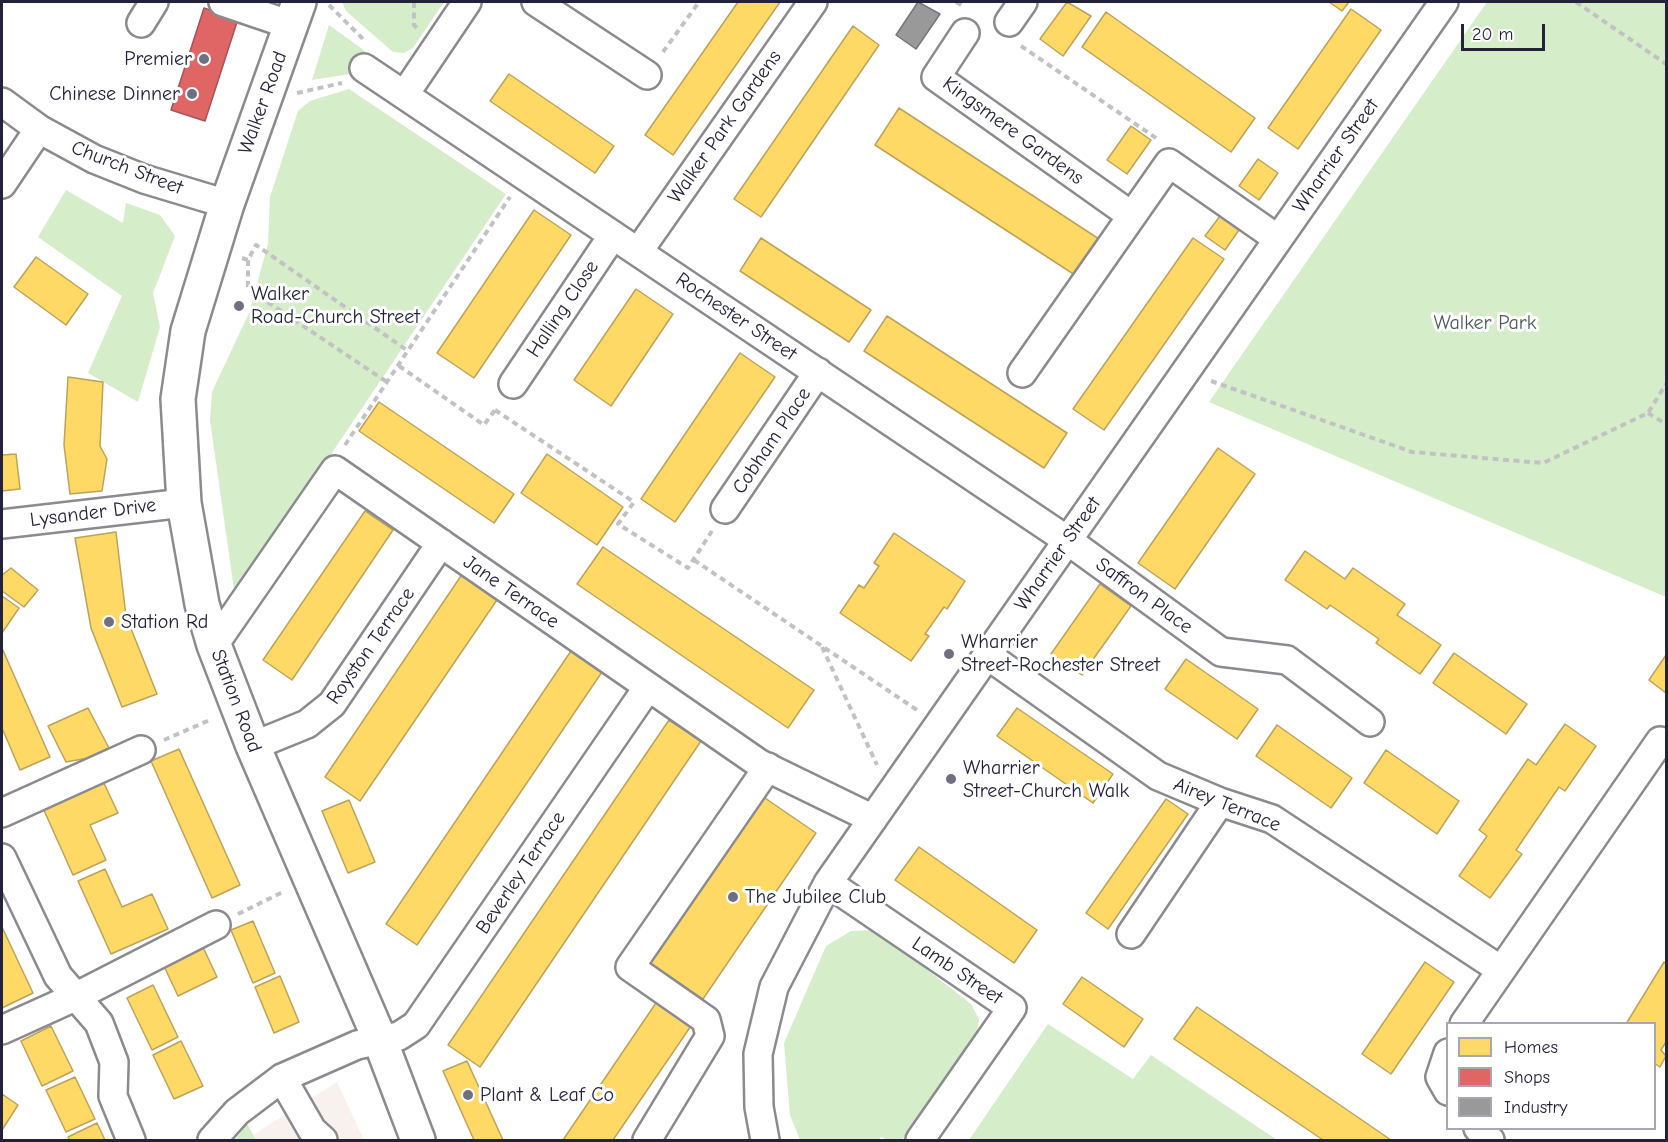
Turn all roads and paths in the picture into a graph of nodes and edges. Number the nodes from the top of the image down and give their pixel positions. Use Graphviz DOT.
graph roads {
  1 [pos="223,2"];
  2 [pos="325,2"];
  3 [pos="467,2"];
  4 [pos="536,2"];
  5 [pos="699,2"];
  6 [pos="813,2"];
  7 [pos="956,2"];
  8 [pos="1443,2"];
  9 [pos="1576,2"];
  10 [pos="295,13"];
  11 [pos="1015,21"];
  12 [pos="968,22"];
  13 [pos="1666,64"];
  14 [pos="364,68"];
  15 [pos="647,75"];
  16 [pos="405,94"];
  17 [pos="264,101"];
  18 [pos="2,102"];
  19 [pos="39,129"];
  20 [pos="1169,163"];
  21 [pos="524,175"];
  22 [pos="2,184"];
  23 [pos="227,204"];
  24 [pos="1132,216"];
  25 [pos="613,235"];
  26 [pos="1278,239"];
  27 [pos="212,249"];
  28 [pos="638,252"];
  29 [pos="248,260"];
  30 [pos="408,352"];
  31 [pos="399,366"];
  32 [pos="1185,371"];
  33 [pos="818,372"];
  34 [pos="1022,372"];
  35 [pos="387,382"];
  36 [pos="513,384"];
  37 [pos="1666,384"];
  38 [pos="495,410"];
  39 [pos="1648,412"];
  40 [pos="1666,424"];
  41 [pos="335,470"];
  42 [pos="184,503"];
  43 [pos="725,509"];
  44 [pos="2,524"];
  45 [pos="1068,540"];
  46 [pos="441,543"];
  47 [pos="694,560"];
  48 [pos="214,645"];
  49 [pos="822,646"];
  50 [pos="987,655"];
  51 [pos="648,687"];
  52 [pos="237,707"];
  53 [pos="1370,722"];
  54 [pos="939,724"];
  55 [pos="1660,741"];
  56 [pos="253,746"];
  57 [pos="141,750"];
  58 [pos="768,768"];
  59 [pos="890,794"];
  60 [pos="1220,802"];
  61 [pos="2,813"];
  62 [pos="873,819"];
  63 [pos="2,858"];
  64 [pos="310,878"];
  65 [pos="828,883"];
  66 [pos="216,925"];
  67 [pos="1131,934"];
  68 [pos="1500,970"];
  69 [pos="75,997"];
  70 [pos="1465,1022"];
  71 [pos="2,1029"];
  72 [pos="380,1040"];
  73 [pos="1446,1059"];
  74 [pos="282,1078"];
  75 [pos="1446,1088"];
  76 [pos="314,1137"];
  77 [pos="131,1140"];
  78 [pos="212,1140"];
  79 [pos="418,1140"];
  80 [pos="646,1140"];
  81 [pos="765,1140"];
  82 [pos="920,1140"];
  1 -- 10 [label="street"];
  2 -- 14 [label="path"];
  3 -- 16 [label="street"];
  4 -- 15 [label="street"];
  5 -- 15 [label="path"];
  6 -- 28 [label="street, Walker Park Gardens"];
  7 -- 12 [label="path"];
  8 -- 26 [label="street, Wharrier Street"];
  9 -- 13 [label="path"];
  10 -- 17 [label="main road, Walker Road"];
  11 -- 20 [label="path"];
  12 -- 24 [label="street, Kingsmere Gardens"];
  14 -- 16 [label="street, Rochester Street"];
  14 -- 17 [label="path"];
  16 -- 21 [label="street, Rochester Street"];
  17 -- 23 [label="main road, Walker Road"];
  18 -- 19 [label="street, Church Street"];
  19 -- 22 [label="street"];
  19 -- 23 [label="street, Church Street"];
  20 -- 24 [label="street"];
  20 -- 26 [label="street"];
  21 -- 25 [label="street, Rochester Street"];
  21 -- 30 [label="path"];
  23 -- 27 [label="main road, Station Road"];
  24 -- 34 [label="street"];
  25 -- 28 [label="street, Rochester Street"];
  25 -- 36 [label="street, Halling Close"];
  26 -- 32 [label="street, Wharrier Street"];
  27 -- 29 [label="path"];
  27 -- 42 [label="main road, Station Road"];
  28 -- 33 [label="street, Rochester Street"];
  29 -- 30 [label="path"];
  29 -- 35 [label="path"];
  30 -- 31 [label="path"];
  31 -- 35 [label="path"];
  31 -- 38 [label="path"];
  32 -- 39 [label="path"];
  32 -- 45 [label="street, Wharrier Street"];
  33 -- 43 [label="street, Cobham Place"];
  33 -- 45 [label="street, Rochester Street"];
  35 -- 41 [label="path"];
  36 -- 38 [label="path"];
  37 -- 39 [label="path"];
  38 -- 47 [label="path"];
  39 -- 40 [label="path"];
  41 -- 46 [label="street, Jane Terrace"];
  41 -- 48 [label="street"];
  42 -- 44 [label="street, Lysander Drive"];
  42 -- 48 [label="main road, Station Road"];
  43 -- 47 [label="path"];
  45 -- 50 [label="street, Wharrier Street"];
  45 -- 53 [label="street, Saffron Place"];
  46 -- 51 [label="street, Jane Terrace"];
  46 -- 56 [label="street, Royston Terrace"];
  47 -- 49 [label="path"];
  48 -- 52 [label="main road, Station Road"];
  49 -- 54 [label="path"];
  49 -- 59 [label="path"];
  50 -- 54 [label="street, Wharrier Street"];
  50 -- 60 [label="street, Airey Terrace"];
  51 -- 58 [label="street, Jane Terrace"];
  51 -- 72 [label="street, Beverley Terrace"];
  52 -- 56 [label="main road, Station Road"];
  52 -- 57 [label="path"];
  54 -- 59 [label="street, Wharrier Street"];
  55 -- 68 [label="street"];
  56 -- 64 [label="main road, Station Road"];
  57 -- 61 [label="street"];
  58 -- 62 [label="street, Jane Terrace"];
  58 -- 80 [label="street"];
  59 -- 62 [label="street, Wharrier Street"];
  60 -- 67 [label="street"];
  60 -- 68 [label="street, Airey Terrace"];
  62 -- 65 [label="street, Wharrier Street"];
  63 -- 69 [label="street"];
  64 -- 66 [label="path"];
  64 -- 72 [label="main road, Station Road"];
  65 -- 81 [label="street, Wharrier Street"];
  65 -- 82 [label="street, Lamb Street"];
  66 -- 69 [label="street"];
  68 -- 70 [label="street"];
  69 -- 71 [label="street"];
  69 -- 77 [label="street"];
  72 -- 74 [label="street, Beverley Terrace"];
  72 -- 79 [label="main road, Station Road"];
  73 -- 75 [label="street"];
  74 -- 76 [label="street"];
  74 -- 78 [label="street, Beverley Terrace"];
}
